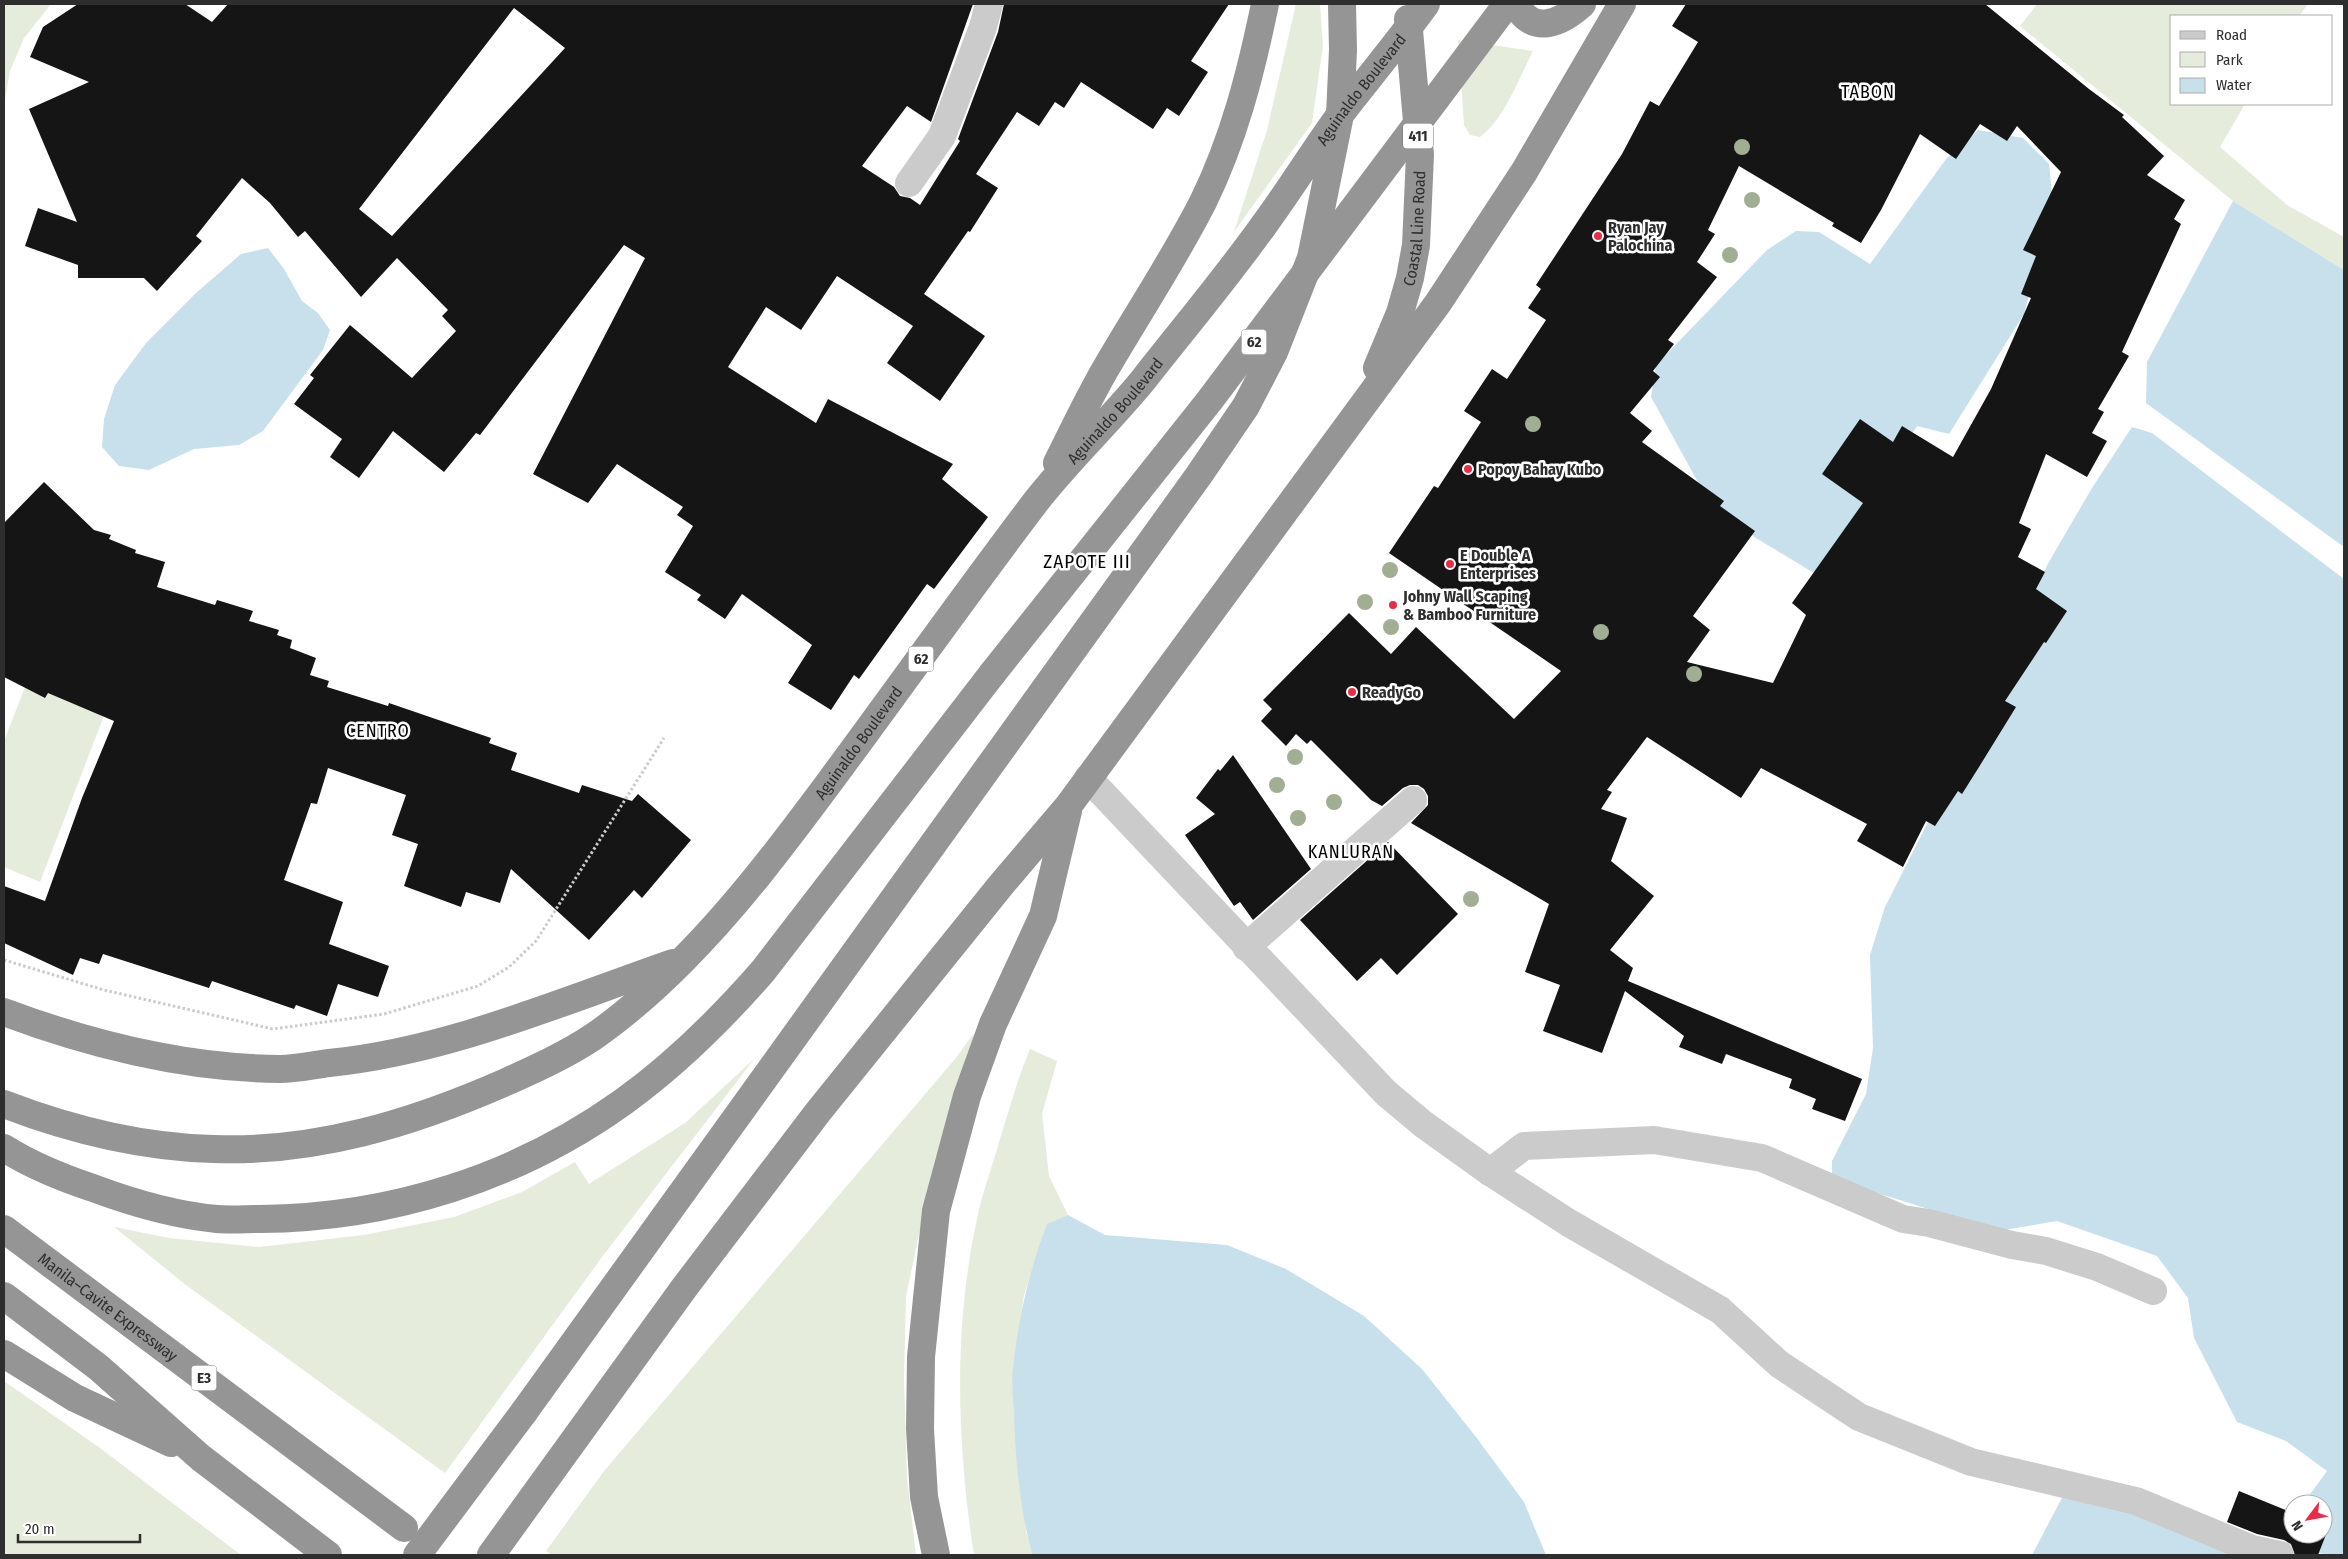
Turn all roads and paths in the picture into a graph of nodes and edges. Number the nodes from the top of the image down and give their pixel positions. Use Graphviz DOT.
graph roads {
  1 [pos="989,4"];
  2 [pos="1251,4"];
  3 [pos="1265,4"];
  4 [pos="1342,4"];
  5 [pos="1426,4"];
  6 [pos="1507,4"];
  7 [pos="1516,4"];
  8 [pos="1582,4"];
  9 [pos="1622,4"];
  10 [pos="1408,15"];
  11 [pos="1253,64"];
  12 [pos="1340,115"];
  13 [pos="909,183"];
  14 [pos="1357,414"];
  15 [pos="1038,499"];
  16 [pos="664,738"];
  17 [pos="1088,778"];
  18 [pos="1413,800"];
  19 [pos="1069,805"];
  20 [pos="1246,947"];
  21 [pos="4,960"];
  22 [pos="684,960"];
  23 [pos="4,1012"];
  24 [pos="4,1104"];
  25 [pos="4,1148"];
  26 [pos="1490,1172"];
  27 [pos="4,1229"];
  28 [pos="2153,1291"];
  29 [pos="4,1296"];
  30 [pos="4,1354"];
  31 [pos="201,1458"];
  32 [pos="404,1528"];
  33 [pos="328,1555"];
  34 [pos="417,1555"];
  35 [pos="491,1555"];
  36 [pos="936,1555"];
  37 [pos="2280,1555"];
  1 -- 13 [label="street"];
  2 -- 11 [label="street"];
  3 -- 11 [label="highway"];
  4 -- 12 [label="highway"];
  5 -- 10 [label="highway, Aguinaldo Boulevard / 62"];
  6 -- 25 [label="highway, 62, bridge"];
  7 -- 8 [label="highway"];
  9 -- 14 [label="highway"];
  10 -- 12 [label="highway, Aguinaldo Boulevard / 62"];
  10 -- 14 [label="highway, Coastal Line Road / 411"];
  11 -- 15 [label="highway"];
  12 -- 15 [label="highway, Aguinaldo Boulevard / 62"];
  12 -- 34 [label="highway, bridge"];
  14 -- 17 [label="highway"];
  15 -- 22 [label="highway, Aguinaldo Boulevard / 62"];
  16 -- 21 [label="path"];
  17 -- 19 [label="highway"];
  17 -- 20 [label="street"];
  18 -- 20 [label="street"];
  19 -- 35 [label="highway"];
  19 -- 36 [label="highway"];
  20 -- 26 [label="street"];
  22 -- 23 [label="highway"];
  22 -- 24 [label="highway, Aguinaldo Boulevard"];
  26 -- 28 [label="street"];
  26 -- 37 [label="street"];
  27 -- 32 [label="highway, Manila–Cavite Expressway / E3"];
  29 -- 31 [label="highway"];
  30 -- 31 [label="highway"];
  31 -- 33 [label="highway"];
}
